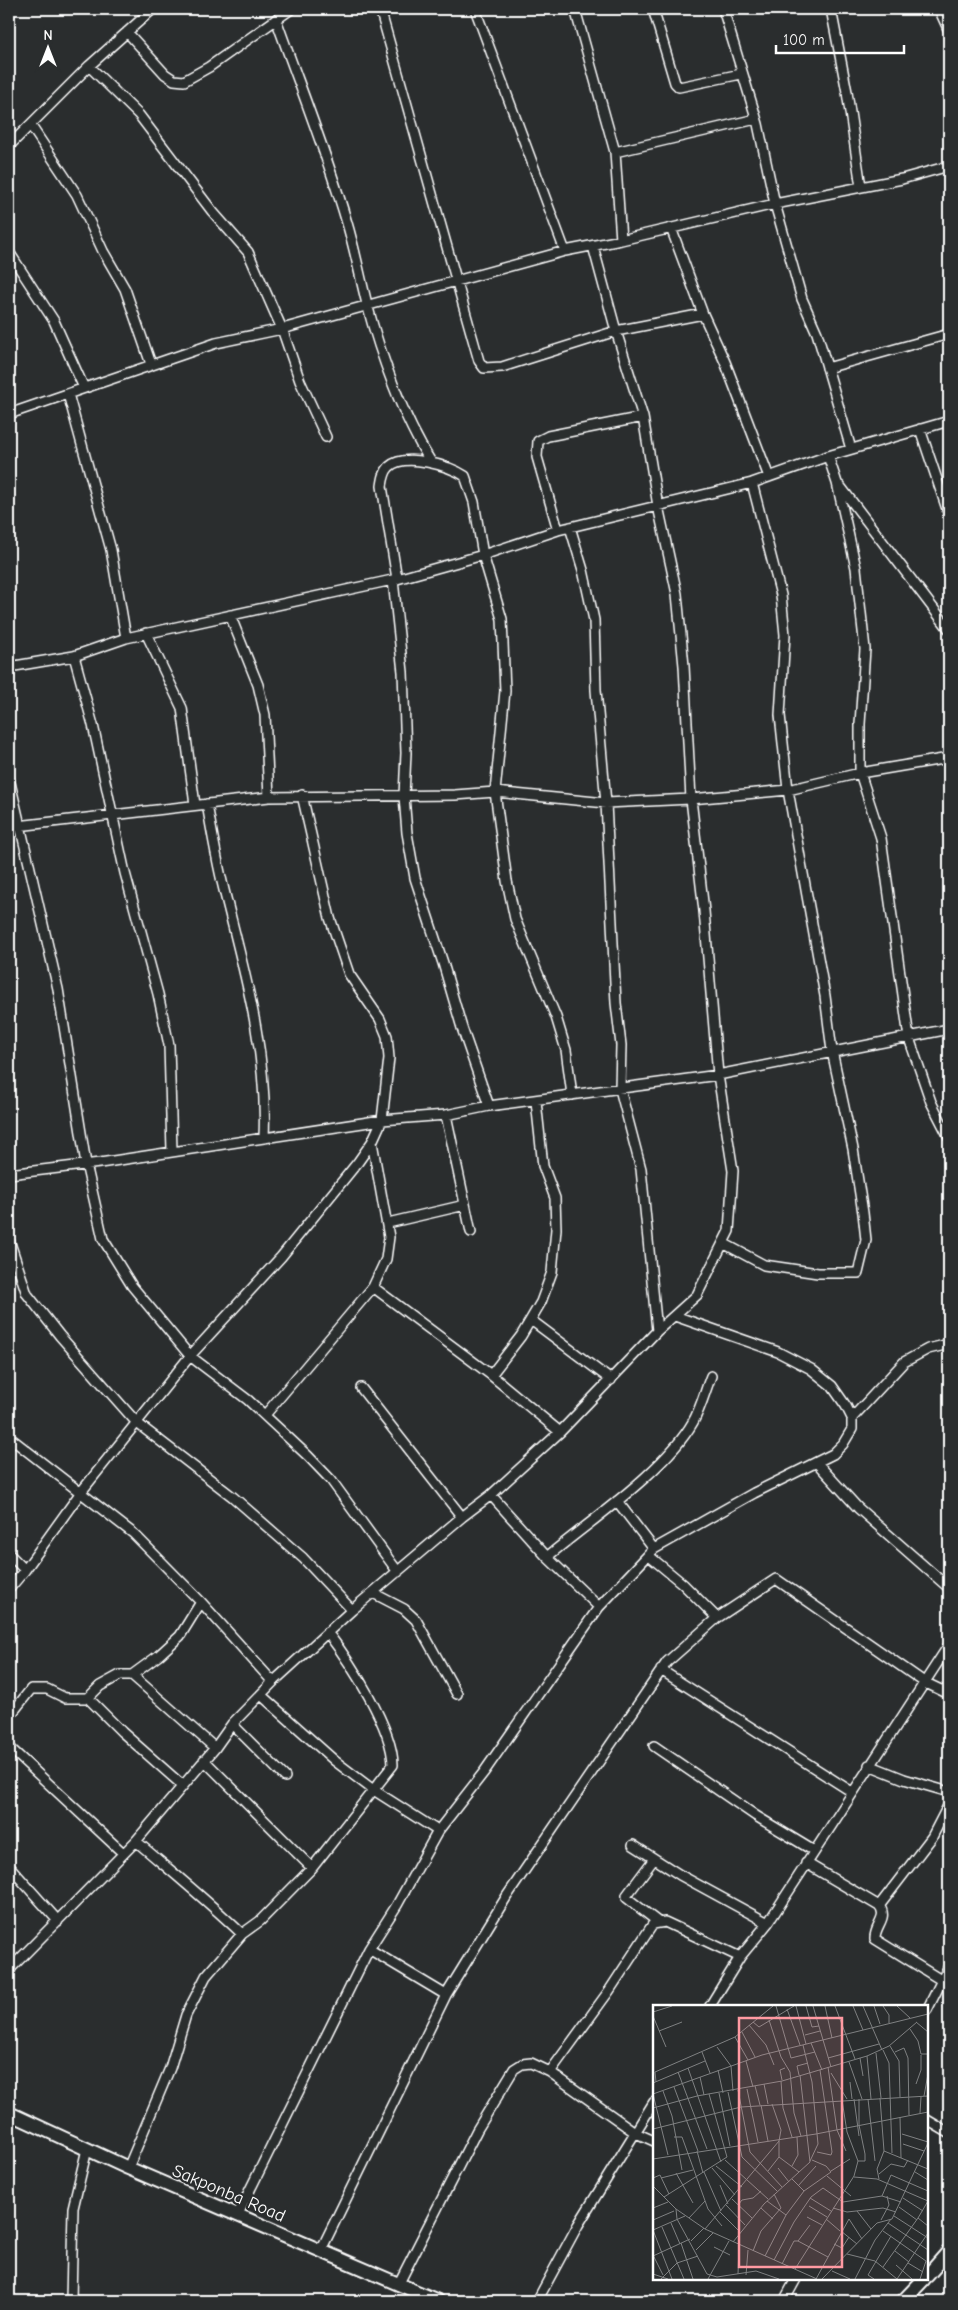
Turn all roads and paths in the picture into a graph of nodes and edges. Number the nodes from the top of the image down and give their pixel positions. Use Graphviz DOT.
graph roads {
  1 [pos="153,9"];
  2 [pos="291,9"];
  3 [pos="380,9"];
  4 [pos="475,9"];
  5 [pos="575,9"];
  6 [pos="653,9"];
  7 [pos="723,9"];
  8 [pos="831,9"];
  9 [pos="939,9"];
  10 [pos="276,19"];
  11 [pos="949,31"];
  12 [pos="127,32"];
  13 [pos="89,66"];
  14 [pos="741,74"];
  15 [pos="756,119"];
  16 [pos="31,126"];
  17 [pos="9,146"];
  18 [pos="615,152"];
  19 [pos="949,166"];
  20 [pos="860,187"];
  21 [pos="775,204"];
  22 [pos="671,228"];
  23 [pos="621,240"];
  24 [pos="593,246"];
  25 [pos="565,251"];
  26 [pos="9,252"];
  27 [pos="456,282"];
  28 [pos="367,305"];
  29 [pos="702,314"];
  30 [pos="282,329"];
  31 [pos="616,331"];
  32 [pos="949,334"];
  33 [pos="151,364"];
  34 [pos="827,368"];
  35 [pos="84,388"];
  36 [pos="68,394"];
  37 [pos="9,414"];
  38 [pos="643,418"];
  39 [pos="949,421"];
  40 [pos="920,429"];
  41 [pos="326,437"];
  42 [pos="851,449"];
  43 [pos="828,456"];
  44 [pos="431,462"];
  45 [pos="769,477"];
  46 [pos="752,483"];
  47 [pos="837,483"];
  48 [pos="658,506"];
  49 [pos="949,515"];
  50 [pos="570,526"];
  51 [pos="558,530"];
  52 [pos="483,555"];
  53 [pos="395,579"];
  54 [pos="230,615"];
  55 [pos="949,628"];
  56 [pos="146,633"];
  57 [pos="126,638"];
  58 [pos="74,656"];
  59 [pos="9,667"];
  60 [pos="949,758"];
  61 [pos="860,774"];
  62 [pos="9,778"];
  63 [pos="788,790"];
  64 [pos="495,792"];
  65 [pos="302,795"];
  66 [pos="404,796"];
  67 [pos="269,797"];
  68 [pos="691,799"];
  69 [pos="606,802"];
  70 [pos="207,804"];
  71 [pos="195,805"];
  72 [pos="111,814"];
  73 [pos="19,825"];
  74 [pos="9,827"];
  75 [pos="949,1028"];
  76 [pos="909,1038"];
  77 [pos="832,1051"];
  78 [pos="718,1075"];
  79 [pos="620,1090"];
  80 [pos="572,1095"];
  81 [pos="536,1101"];
  82 [pos="489,1106"];
  83 [pos="446,1115"];
  84 [pos="382,1120"];
  85 [pos="264,1137"];
  86 [pos="949,1137"];
  87 [pos="372,1142"];
  88 [pos="172,1151"];
  89 [pos="86,1164"];
  90 [pos="9,1174"];
  91 [pos="465,1205"];
  92 [pos="388,1223"];
  93 [pos="470,1232"];
  94 [pos="9,1240"];
  95 [pos="723,1244"];
  96 [pos="373,1287"];
  97 [pos="674,1316"];
  98 [pos="531,1320"];
  99 [pos="657,1331"];
  100 [pos="949,1344"];
  101 [pos="190,1356"];
  102 [pos="491,1375"];
  103 [pos="711,1376"];
  104 [pos="612,1380"];
  105 [pos="361,1388"];
  106 [pos="265,1415"];
  107 [pos="852,1418"];
  108 [pos="137,1423"];
  109 [pos="560,1432"];
  110 [pos="9,1436"];
  111 [pos="817,1463"];
  112 [pos="81,1492"];
  113 [pos="492,1495"];
  114 [pos="617,1501"];
  115 [pos="462,1517"];
  116 [pos="651,1552"];
  117 [pos="9,1554"];
  118 [pos="547,1557"];
  119 [pos="25,1570"];
  120 [pos="398,1572"];
  121 [pos="949,1588"];
  122 [pos="9,1589"];
  123 [pos="373,1593"];
  124 [pos="201,1602"];
  125 [pos="600,1607"];
  126 [pos="352,1610"];
  127 [pos="717,1618"];
  128 [pos="328,1632"];
  129 [pos="949,1645"];
  130 [pos="661,1670"];
  131 [pos="132,1675"];
  132 [pos="274,1682"];
  133 [pos="924,1682"];
  134 [pos="457,1694"];
  135 [pos="949,1694"];
  136 [pos="261,1695"];
  137 [pos="88,1698"];
  138 [pos="9,1717"];
  139 [pos="232,1724"];
  140 [pos="654,1746"];
  141 [pos="9,1747"];
  142 [pos="215,1748"];
  143 [pos="204,1760"];
  144 [pos="869,1765"];
  145 [pos="285,1777"];
  146 [pos="182,1785"];
  147 [pos="372,1789"];
  148 [pos="852,1792"];
  149 [pos="949,1792"];
  150 [pos="949,1804"];
  151 [pos="438,1831"];
  152 [pos="136,1841"];
  153 [pos="632,1845"];
  154 [pos="814,1851"];
  155 [pos="123,1853"];
  156 [pos="654,1859"];
  157 [pos="806,1863"];
  158 [pos="9,1866"];
  159 [pos="312,1868"];
  160 [pos="879,1906"];
  161 [pos="58,1921"];
  162 [pos="658,1922"];
  163 [pos="768,1923"];
  164 [pos="242,1934"];
  165 [pos="370,1949"];
  166 [pos="740,1957"];
  167 [pos="949,1966"];
  168 [pos="9,1970"];
  169 [pos="945,1978"];
  170 [pos="446,1995"];
  171 [pos="711,2005"];
  172 [pos="928,2008"];
  173 [pos="550,2072"];
  174 [pos="653,2104"];
  175 [pos="9,2113"];
  176 [pos="928,2121"];
  177 [pos="636,2133"];
  178 [pos="949,2133"];
  179 [pos="653,2141"];
  180 [pos="87,2149"];
  181 [pos="128,2168"];
  182 [pos="237,2216"];
  183 [pos="321,2250"];
  184 [pos="949,2251"];
  185 [pos="928,2275"];
  186 [pos="795,2280"];
  187 [pos="923,2280"];
  188 [pos="398,2285"];
  189 [pos="430,2300"];
  190 [pos="71,2301"];
  191 [pos="537,2301"];
  192 [pos="784,2301"];
  193 [pos="903,2301"];
  1 -- 12 [label="street"];
  2 -- 10 [label="street"];
  3 -- 27 [label="street"];
  4 -- 25 [label="street"];
  5 -- 18 [label="street"];
  6 -- 14 [label="street"];
  7 -- 14 [label="street"];
  8 -- 20 [label="street"];
  9 -- 11 [label="street"];
  10 -- 12 [label="street"];
  10 -- 28 [label="street"];
  12 -- 13 [label="street"];
  13 -- 16 [label="street"];
  13 -- 30 [label="street"];
  14 -- 15 [label="street"];
  15 -- 18 [label="street"];
  15 -- 21 [label="street"];
  16 -- 17 [label="street"];
  16 -- 33 [label="street"];
  18 -- 23 [label="street"];
  19 -- 20 [label="street"];
  20 -- 21 [label="street"];
  21 -- 22 [label="street"];
  21 -- 34 [label="street"];
  22 -- 23 [label="street"];
  22 -- 29 [label="street"];
  23 -- 24 [label="street"];
  24 -- 25 [label="street"];
  24 -- 31 [label="street"];
  25 -- 27 [label="street"];
  26 -- 35 [label="street"];
  27 -- 28 [label="street"];
  27 -- 31 [label="street"];
  28 -- 30 [label="street"];
  28 -- 44 [label="street"];
  29 -- 31 [label="street"];
  29 -- 45 [label="street"];
  30 -- 33 [label="street"];
  30 -- 41 [label="street"];
  31 -- 38 [label="street"];
  32 -- 34 [label="street"];
  33 -- 35 [label="street"];
  34 -- 42 [label="street"];
  35 -- 36 [label="street"];
  36 -- 37 [label="street"];
  36 -- 57 [label="street"];
  38 -- 48 [label="street"];
  38 -- 51 [label="street"];
  39 -- 40 [label="street"];
  40 -- 42 [label="street"];
  40 -- 49 [label="street"];
  42 -- 43 [label="street"];
  43 -- 45 [label="street"];
  43 -- 47 [label="street"];
  44 -- 52 [label="street"];
  44 -- 53 [label="street"];
  45 -- 46 [label="street"];
  46 -- 48 [label="street"];
  46 -- 63 [label="street"];
  47 -- 55 [label="street"];
  47 -- 61 [label="street"];
  48 -- 50 [label="street"];
  48 -- 68 [label="street"];
  50 -- 51 [label="street"];
  50 -- 69 [label="street"];
  51 -- 52 [label="street"];
  52 -- 53 [label="street"];
  52 -- 64 [label="street"];
  53 -- 54 [label="street"];
  53 -- 66 [label="street"];
  54 -- 56 [label="street"];
  54 -- 67 [label="street"];
  56 -- 57 [label="street"];
  56 -- 71 [label="street"];
  57 -- 58 [label="street"];
  58 -- 59 [label="street"];
  58 -- 72 [label="street"];
  60 -- 61 [label="street"];
  61 -- 63 [label="street"];
  61 -- 76 [label="street"];
  62 -- 73 [label="street"];
  63 -- 68 [label="street"];
  63 -- 77 [label="street"];
  64 -- 66 [label="street"];
  64 -- 69 [label="street"];
  64 -- 80 [label="street"];
  65 -- 66 [label="street"];
  65 -- 67 [label="street"];
  65 -- 84 [label="street"];
  66 -- 82 [label="street"];
  67 -- 70 [label="street"];
  68 -- 69 [label="street"];
  68 -- 78 [label="street"];
  69 -- 79 [label="street"];
  70 -- 71 [label="street"];
  70 -- 85 [label="street"];
  71 -- 72 [label="street"];
  72 -- 73 [label="street"];
  72 -- 88 [label="street"];
  73 -- 74 [label="street"];
  73 -- 89 [label="street"];
  75 -- 76 [label="street"];
  76 -- 77 [label="street"];
  76 -- 86 [label="street"];
  77 -- 78 [label="street"];
  77 -- 95 [label="street"];
  78 -- 79 [label="street"];
  78 -- 95 [label="street"];
  79 -- 80 [label="street"];
  79 -- 99 [label="street"];
  80 -- 81 [label="street"];
  81 -- 82 [label="street"];
  81 -- 98 [label="street"];
  82 -- 83 [label="street"];
  83 -- 84 [label="street"];
  83 -- 91 [label="street"];
  84 -- 85 [label="street"];
  84 -- 87 [label="street"];
  85 -- 88 [label="street"];
  87 -- 92 [label="street"];
  87 -- 101 [label="street"];
  88 -- 89 [label="street"];
  89 -- 90 [label="street"];
  89 -- 101 [label="street"];
  91 -- 92 [label="street"];
  91 -- 93 [label="street"];
  92 -- 96 [label="street"];
  94 -- 108 [label="street"];
  95 -- 97 [label="street"];
  96 -- 102 [label="street"];
  96 -- 106 [label="street"];
  97 -- 99 [label="street"];
  97 -- 107 [label="street"];
  98 -- 102 [label="street"];
  98 -- 104 [label="street"];
  99 -- 104 [label="street"];
  100 -- 107 [label="street"];
  101 -- 106 [label="street"];
  101 -- 108 [label="street"];
  102 -- 109 [label="street"];
  103 -- 114 [label="street"];
  104 -- 109 [label="street"];
  105 -- 115 [label="street"];
  106 -- 120 [label="street"];
  107 -- 111 [label="street"];
  108 -- 112 [label="street"];
  108 -- 126 [label="street"];
  109 -- 113 [label="street"];
  110 -- 112 [label="street"];
  111 -- 116 [label="street"];
  111 -- 121 [label="street"];
  112 -- 119 [label="street"];
  112 -- 124 [label="street"];
  113 -- 115 [label="street"];
  113 -- 118 [label="street"];
  114 -- 116 [label="street"];
  114 -- 118 [label="street"];
  115 -- 120 [label="street"];
  116 -- 125 [label="street"];
  116 -- 127 [label="street"];
  117 -- 119 [label="street"];
  118 -- 125 [label="street"];
  119 -- 122 [label="street"];
  120 -- 123 [label="street"];
  123 -- 126 [label="street"];
  123 -- 134 [label="street"];
  124 -- 131 [label="street"];
  124 -- 132 [label="street"];
  125 -- 151 [label="street"];
  126 -- 128 [label="street"];
  127 -- 130 [label="street"];
  127 -- 133 [label="street"];
  128 -- 132 [label="street"];
  128 -- 147 [label="street"];
  129 -- 133 [label="street"];
  130 -- 148 [label="street"];
  130 -- 170 [label="street"];
  131 -- 137 [label="street"];
  131 -- 142 [label="street"];
  132 -- 136 [label="street"];
  133 -- 135 [label="street"];
  133 -- 144 [label="street"];
  136 -- 139 [label="street"];
  136 -- 147 [label="street"];
  137 -- 138 [label="street"];
  137 -- 146 [label="street"];
  139 -- 142 [label="street"];
  139 -- 145 [label="street"];
  140 -- 154 [label="street"];
  141 -- 155 [label="street"];
  142 -- 143 [label="street"];
  143 -- 146 [label="street"];
  143 -- 159 [label="street"];
  144 -- 148 [label="street"];
  144 -- 149 [label="street"];
  146 -- 152 [label="street"];
  147 -- 151 [label="street"];
  147 -- 159 [label="street"];
  148 -- 154 [label="street"];
  150 -- 160 [label="street"];
  151 -- 165 [label="street"];
  152 -- 155 [label="street"];
  152 -- 164 [label="street"];
  153 -- 156 [label="street"];
  154 -- 157 [label="street"];
  155 -- 161 [label="street"];
  156 -- 162 [label="street"];
  156 -- 163 [label="street"];
  157 -- 160 [label="street"];
  157 -- 163 [label="street"];
  158 -- 161 [label="street"];
  159 -- 164 [label="street"];
  160 -- 169 [label="street"];
  161 -- 168 [label="street"];
  162 -- 166 [label="street"];
  162 -- 173 [label="street"];
  163 -- 166 [label="street"];
  164 -- 181 [label="street"];
  165 -- 170 [label="street"];
  165 -- 182 [label="street"];
  166 -- 171 [label="street"];
  167 -- 169 [label="street"];
  169 -- 172 [label="street"];
  170 -- 183 [label="street"];
  173 -- 177 [label="street"];
  173 -- 188 [label="street"];
  174 -- 177 [label="street"];
  175 -- 180 [label="main road, Sakponba Road"];
  176 -- 178 [label="street"];
  177 -- 179 [label="street"];
  177 -- 191 [label="street"];
  180 -- 181 [label="main road, Sakponba Road"];
  180 -- 190 [label="street"];
  181 -- 182 [label="main road, Sakponba Road"];
  182 -- 183 [label="main road, Sakponba Road"];
  183 -- 188 [label="main road, Sakponba Road"];
  184 -- 185 [label="main road"];
  186 -- 192 [label="street"];
  187 -- 193 [label="main road"];
  188 -- 189 [label="main road, Sakponba Road"];
}
